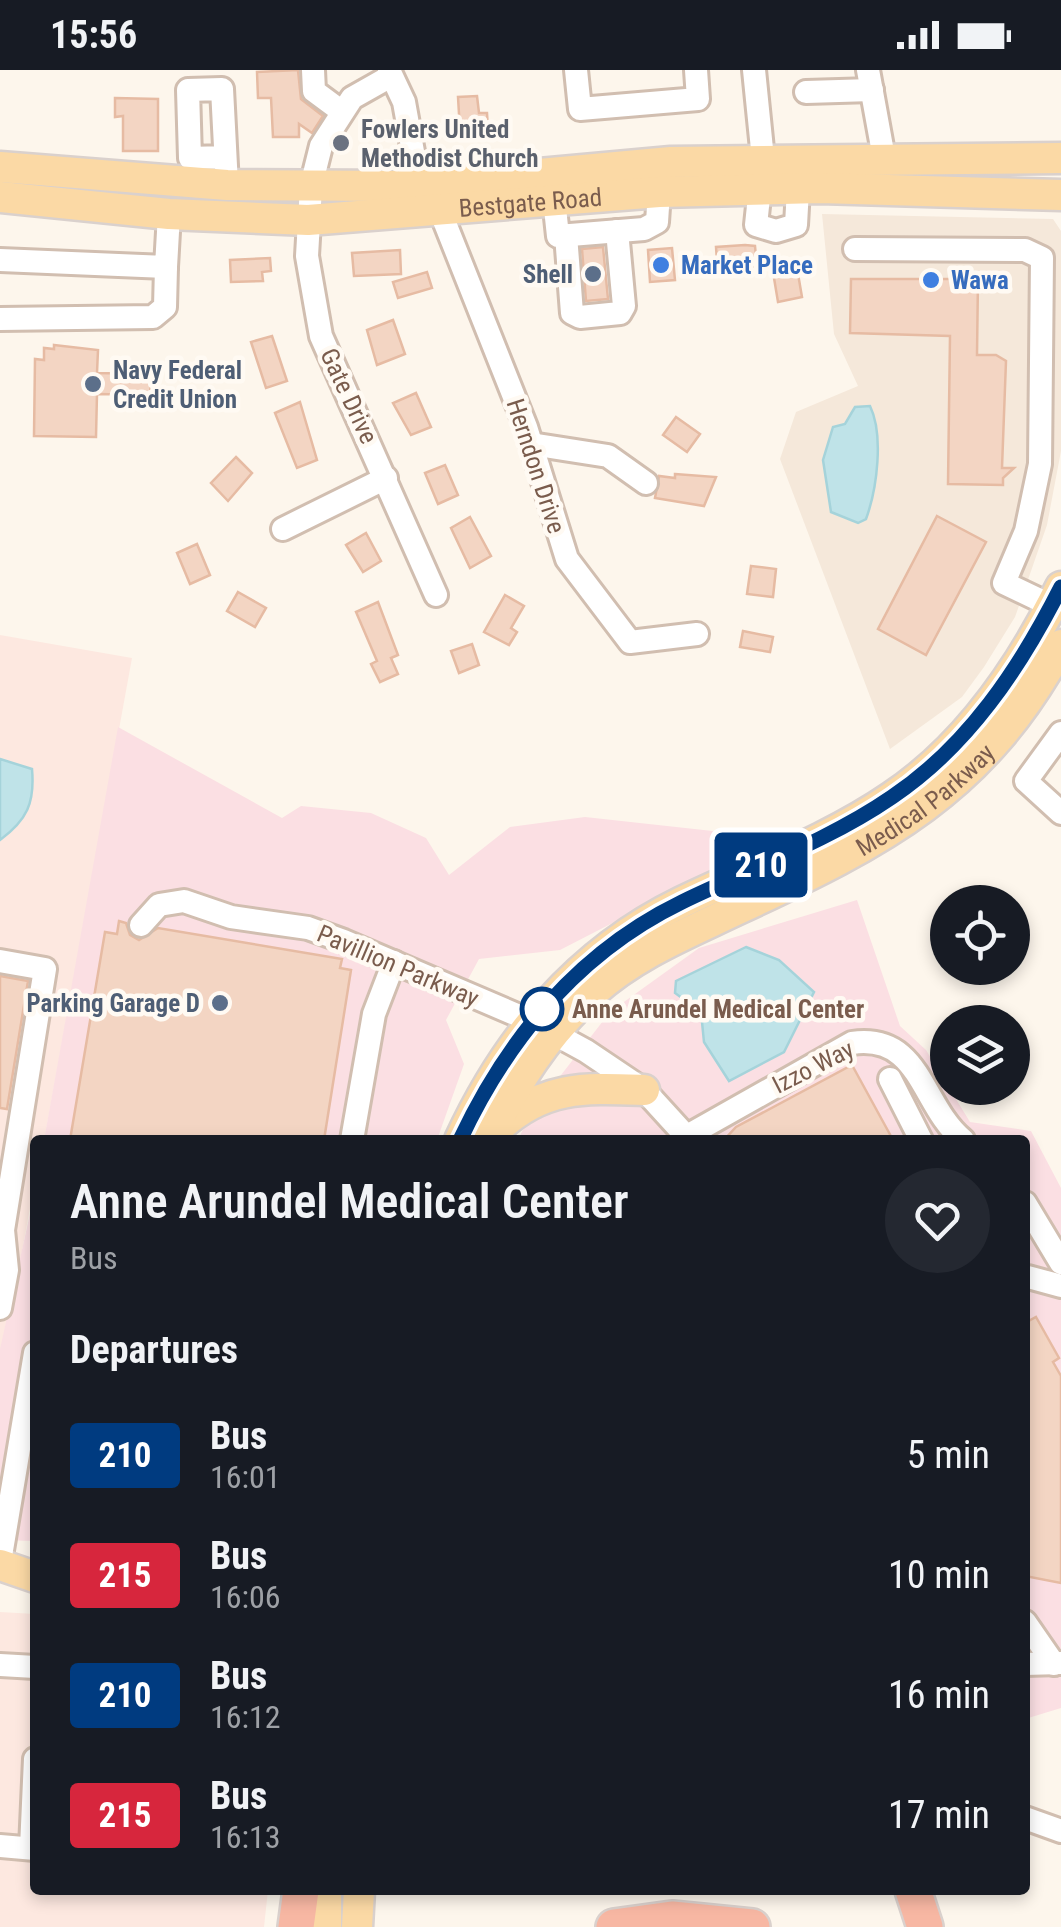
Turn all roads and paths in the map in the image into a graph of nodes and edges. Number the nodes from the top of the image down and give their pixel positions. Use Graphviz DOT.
graph roads {
  1 [pos="313,70"];
  2 [pos="576,70"];
  3 [pos="696,70"];
  4 [pos="754,70"];
  5 [pos="390,73"];
  6 [pos="221,80"];
  7 [pos="870,80"];
  8 [pos="806,92"];
  9 [pos="342,111"];
  10 [pos="884,158"];
  11 [pos="1061,158"];
  12 [pos="763,159"];
  13 [pos="0,167"];
  14 [pos="226,171"];
  15 [pos="420,184"];
  16 [pos="311,186"];
  17 [pos="760,191"];
  18 [pos="659,192"];
  19 [pos="1061,195"];
  20 [pos="0,196"];
  21 [pos="554,199"];
  22 [pos="441,212"];
  23 [pos="169,214"];
  24 [pos="228,218"];
  25 [pos="308,220"];
  26 [pos="617,231"];
  27 [pos="566,235"];
  28 [pos="856,249"];
  29 [pos="0,260"];
  30 [pos="166,267"];
  31 [pos="0,319"];
  32 [pos="531,444"];
  33 [pos="386,478"];
  34 [pos="646,483"];
  35 [pos="284,529"];
  36 [pos="436,595"];
  37 [pos="1056,597"];
  38 [pos="697,634"];
  39 [pos="1061,645"];
  40 [pos="1061,733"];
  41 [pos="1061,812"];
  42 [pos="141,925"];
  43 [pos="0,961"];
  44 [pos="394,962"];
  45 [pos="542,1026"];
  46 [pos="890,1079"];
  47 [pos="644,1090"];
  48 [pos="929,1094"];
  49 [pos="904,1107"];
  50 [pos="353,1135"];
  51 [pos="482,1135"];
  52 [pos="484,1135"];
  53 [pos="681,1135"];
  54 [pos="688,1135"];
  55 [pos="918,1135"];
  56 [pos="958,1135"];
  57 [pos="1030,1211"];
  58 [pos="1061,1263"];
  59 [pos="1030,1277"];
  60 [pos="1061,1286"];
  61 [pos="0,1308"];
  62 [pos="30,1383"];
  63 [pos="0,1564"];
  64 [pos="30,1567"];
  65 [pos="30,1575"];
  66 [pos="1030,1628"];
  67 [pos="1030,1664"];
  68 [pos="1058,1664"];
  69 [pos="0,1665"];
  70 [pos="30,1667"];
  71 [pos="1030,1820"];
  72 [pos="1061,1831"];
  73 [pos="0,1846"];
  74 [pos="30,1849"];
  75 [pos="300,1895"];
  76 [pos="326,1895"];
  77 [pos="358,1895"];
  78 [pos="915,1895"];
  79 [pos="296,1927"];
  80 [pos="326,1927"];
  81 [pos="357,1927"];
  82 [pos="614,1927"];
  83 [pos="752,1927"];
  84 [pos="925,1927"];
  1 -- 9 [label="street"];
  2 -- 3 [label="street"];
  4 -- 12 [label="street"];
  5 -- 9 [label="street"];
  5 -- 15 [label="street"];
  6 -- 14 [label="street"];
  6 -- 14 [label="street"];
  7 -- 8 [label="street"];
  7 -- 10 [label="street"];
  9 -- 16 [label="street, Gate Drive"];
  10 -- 11 [label="main road, Bestgate Road"];
  10 -- 12 [label="main road, Bestgate Road"];
  12 -- 15 [label="main road, Bestgate Road"];
  12 -- 17 [label="street"];
  13 -- 14 [label="main road, Bestgate Road"];
  14 -- 16 [label="main road, Bestgate Road"];
  14 -- 24 [label="main road"];
  15 -- 16 [label="main road, Bestgate Road"];
  16 -- 25 [label="street, Gate Drive"];
  17 -- 18 [label="main road, Bestgate Road"];
  17 -- 19 [label="main road, Bestgate Road"];
  18 -- 21 [label="main road, Bestgate Road"];
  18 -- 26 [label="street"];
  20 -- 23 [label="main road, Bestgate Road"];
  21 -- 22 [label="main road, Bestgate Road"];
  21 -- 27 [label="street"];
  22 -- 25 [label="main road, Bestgate Road"];
  22 -- 32 [label="street, Herndon Drive"];
  23 -- 24 [label="main road, Bestgate Road"];
  23 -- 30 [label="street"];
  24 -- 25 [label="main road, Bestgate Road"];
  25 -- 33 [label="street, Gate Drive"];
  26 -- 27 [label="street"];
  26 -- 27 [label="street"];
  28 -- 37 [label="street"];
  29 -- 30 [label="street"];
  30 -- 31 [label="street"];
  32 -- 34 [label="street"];
  32 -- 38 [label="street, Herndon Drive"];
  33 -- 35 [label="street"];
  33 -- 36 [label="street, Gate Drive"];
  37 -- 45 [label="main road, Medical Parkway"];
  39 -- 45 [label="main road, Medical Parkway"];
  40 -- 41 [label="street"];
  42 -- 44 [label="street, Pavillion Parkway"];
  43 -- 61 [label="street"];
  44 -- 45 [label="street, Pavillion Parkway"];
  44 -- 50 [label="street"];
  45 -- 47 [label="street, Pavillion Parkway"];
  45 -- 51 [label="main road, Medical Parkway"];
  46 -- 49 [label="street"];
  47 -- 52 [label="main road"];
  47 -- 53 [label="street, Pavillion Parkway"];
  48 -- 49 [label="street"];
  48 -- 54 [label="street, Izzo Way"];
  48 -- 56 [label="street, Izzo Way"];
  49 -- 55 [label="street"];
  57 -- 58 [label="street"];
  59 -- 60 [label="street"];
  62 -- 63 [label="street"];
  63 -- 64 [label="main road"];
  63 -- 65 [label="main road"];
  66 -- 68 [label="street"];
  67 -- 68 [label="street"];
  69 -- 70 [label="street"];
  71 -- 72 [label="street"];
  73 -- 74 [label="street"];
  75 -- 79 [label="highway"];
  76 -- 80 [label="main road"];
  77 -- 81 [label="main road"];
  78 -- 84 [label="highway"];
  82 -- 83 [label="highway"];
}
